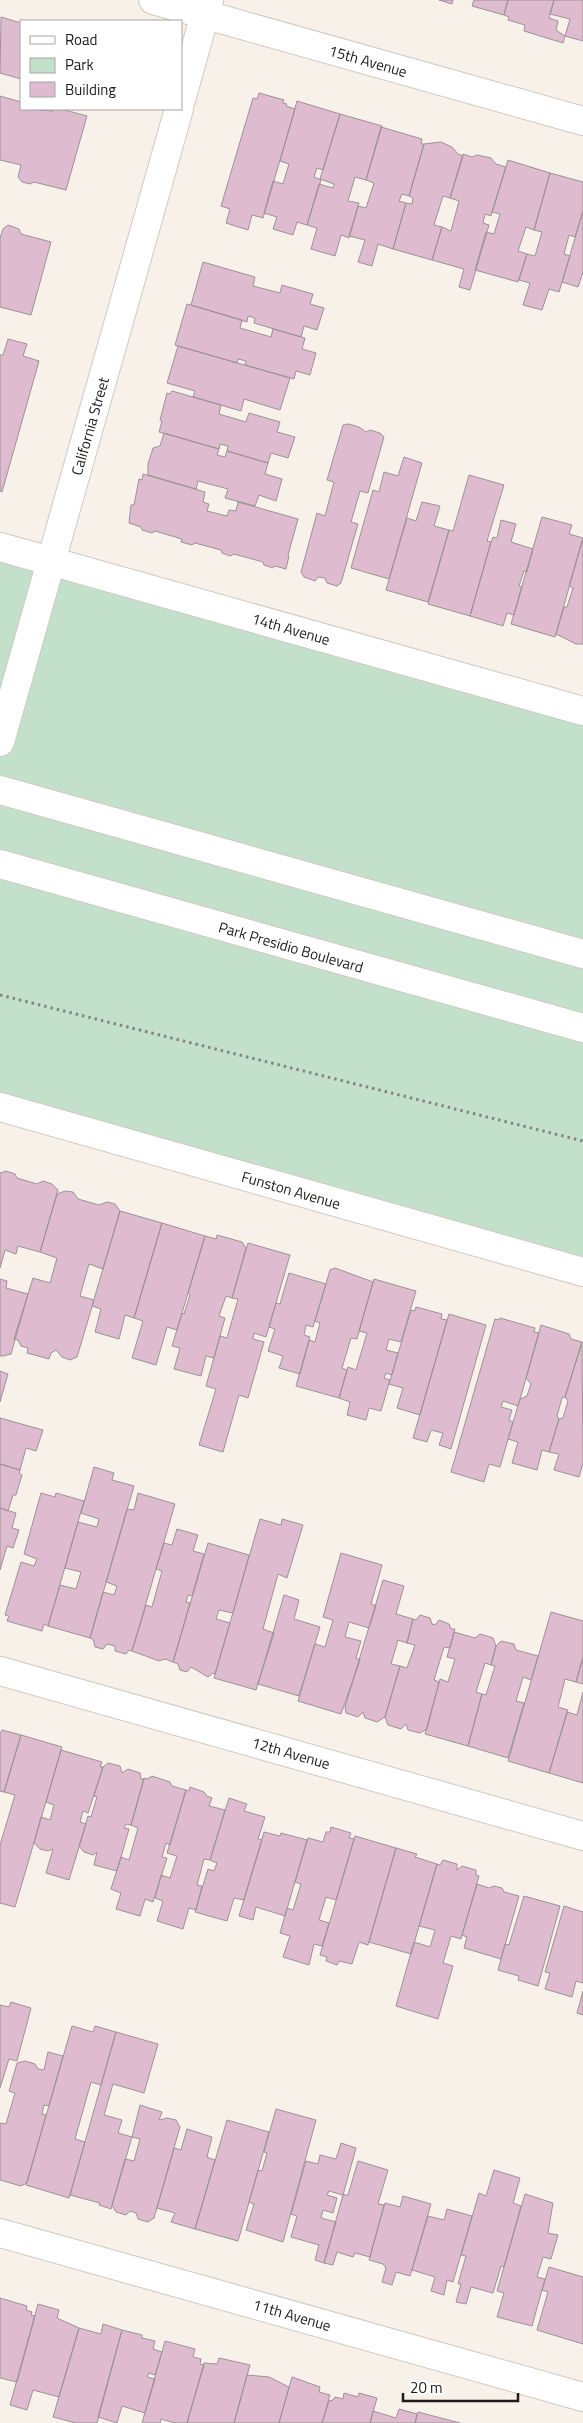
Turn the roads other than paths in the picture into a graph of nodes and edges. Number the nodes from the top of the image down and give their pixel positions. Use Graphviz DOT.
graph roads {
  1 [pos="153,0"];
  2 [pos="207,7"];
  3 [pos="182,96"];
  4 [pos="179,110"];
  5 [pos="583,121"];
  6 [pos="0,547"];
  7 [pos="51,561"];
  8 [pos="583,711"];
  9 [pos="0,742"];
  10 [pos="0,790"];
  11 [pos="0,864"];
  12 [pos="583,954"];
  13 [pos="583,1028"];
  14 [pos="0,1108"];
  15 [pos="583,1272"];
  16 [pos="0,1671"];
  17 [pos="583,1836"];
  18 [pos="0,2233"];
  19 [pos="583,2397"];
  1 -- 2 [label="main road, 15th Avenue"];
  2 -- 3 [label="main road"];
  2 -- 5 [label="main road, 15th Avenue"];
  4 -- 7 [label="main road, California Street"];
  6 -- 7 [label="main road, 14th Avenue"];
  7 -- 8 [label="main road, 14th Avenue"];
  7 -- 9 [label="main road, California Street"];
  10 -- 12 [label="main road"];
  11 -- 13 [label="main road, Park Presidio Boulevard"];
  14 -- 15 [label="main road, Funston Avenue"];
  16 -- 17 [label="main road, 12th Avenue"];
  18 -- 19 [label="main road, 11th Avenue"];
}
